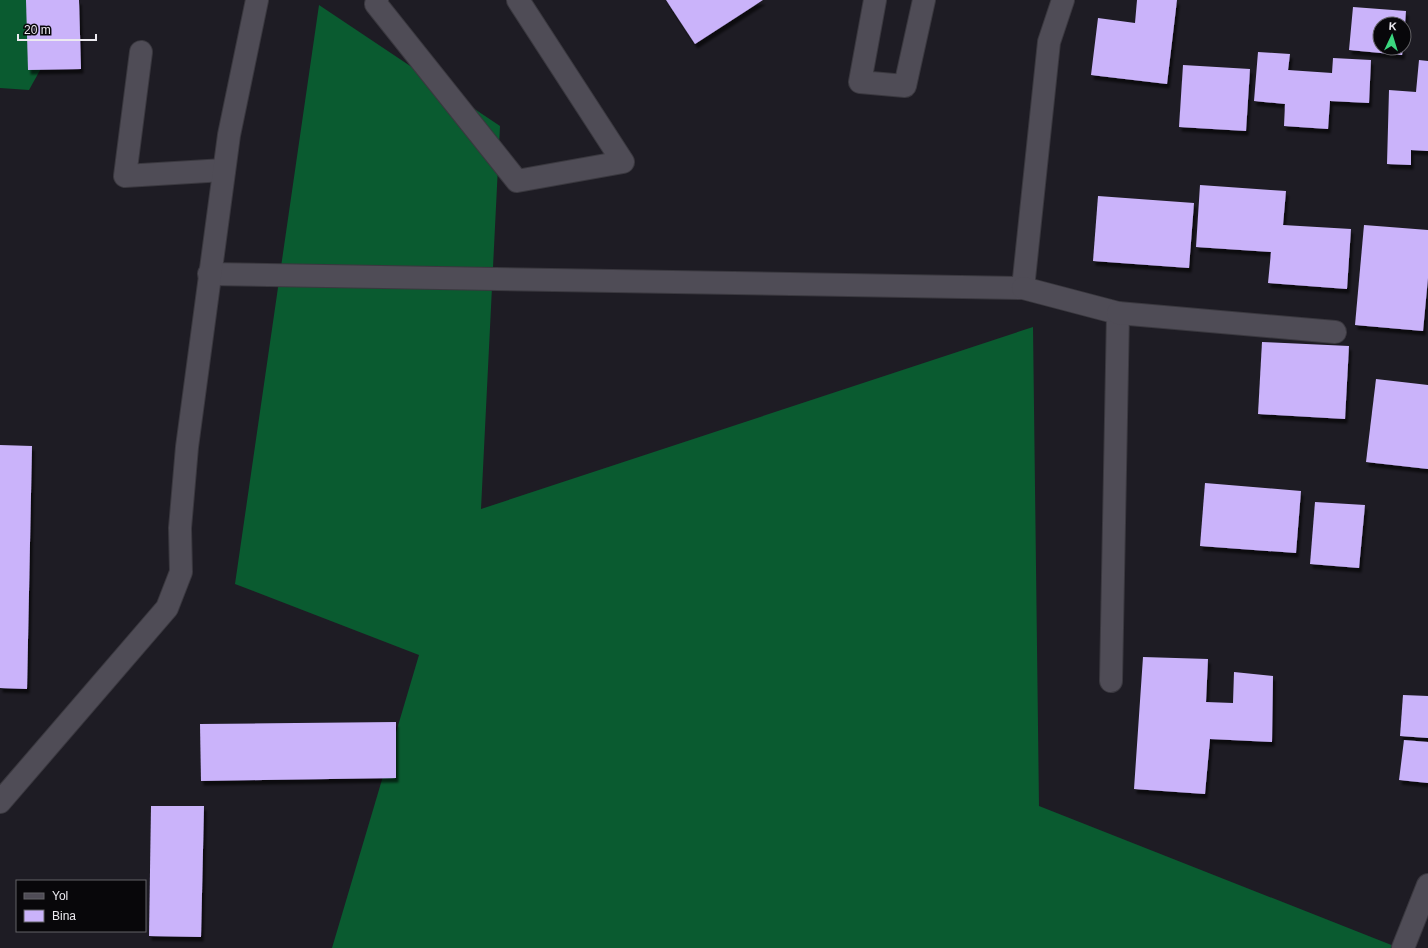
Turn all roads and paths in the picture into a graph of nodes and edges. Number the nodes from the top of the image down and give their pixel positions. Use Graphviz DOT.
graph roads {
  1 [pos="257,0"];
  2 [pos="377,0"];
  3 [pos="518,0"];
  4 [pos="875,0"];
  5 [pos="924,0"];
  6 [pos="1063,0"];
  7 [pos="141,52"];
  8 [pos="224,170"];
  9 [pos="209,274"];
  10 [pos="1023,288"];
  11 [pos="1118,313"];
  12 [pos="1335,332"];
  13 [pos="1111,681"];
  14 [pos="0,802"];
  15 [pos="1428,885"];
  16 [pos="1403,948"];
  1 -- 8 [label="street"];
  2 -- 3 [label="street"];
  4 -- 5 [label="street"];
  6 -- 10 [label="street"];
  7 -- 8 [label="street"];
  8 -- 9 [label="street"];
  9 -- 10 [label="street"];
  9 -- 14 [label="street"];
  10 -- 11 [label="street"];
  11 -- 12 [label="street"];
  11 -- 13 [label="street"];
  15 -- 16 [label="street"];
}
